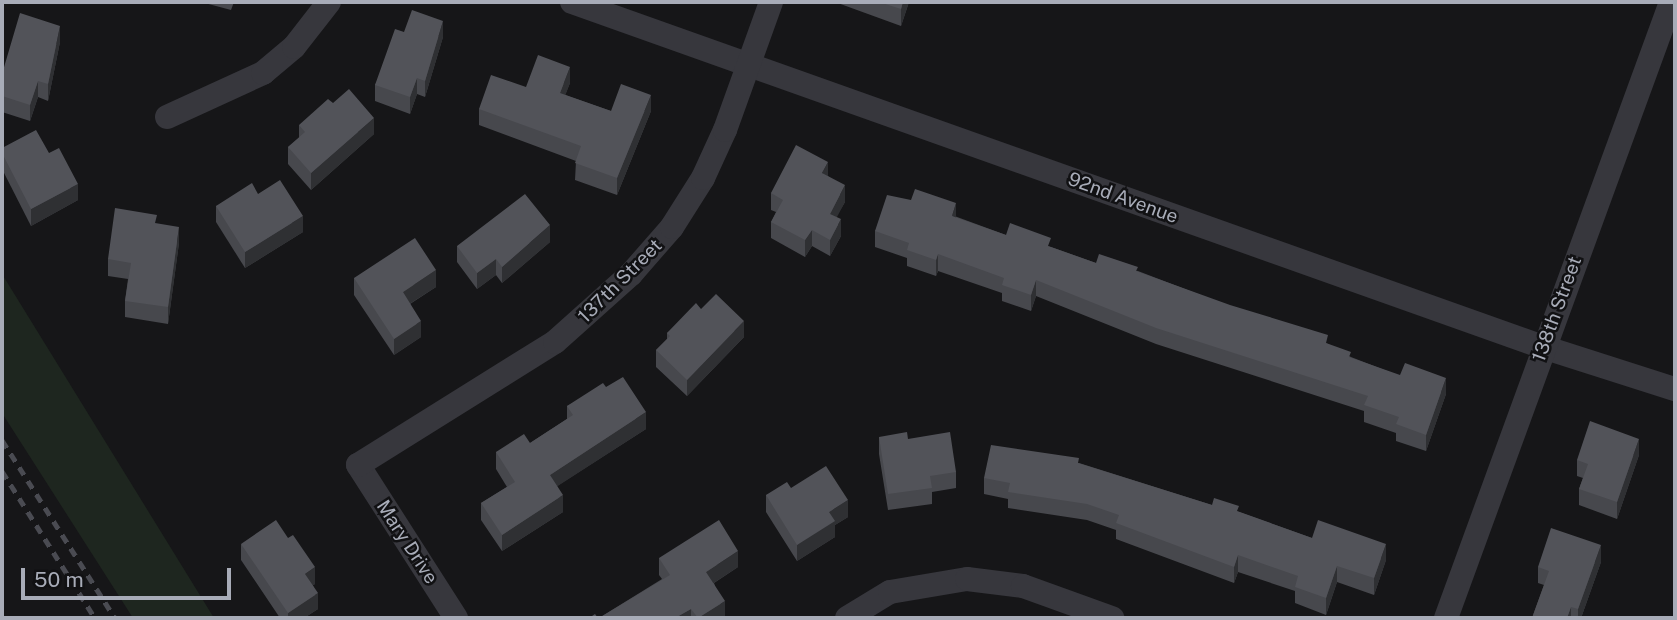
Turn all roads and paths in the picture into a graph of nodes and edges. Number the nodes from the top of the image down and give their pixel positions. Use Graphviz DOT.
graph roads {
  1 [pos="329,2"];
  2 [pos="572,2"];
  3 [pos="771,2"];
  4 [pos="1671,2"];
  5 [pos="748,64"];
  6 [pos="167,117"];
  7 [pos="1543,347"];
  8 [pos="1675,390"];
  9 [pos="358,465"];
  10 [pos="456,618"];
  11 [pos="847,618"];
  12 [pos="1112,618"];
  13 [pos="1446,618"];
  1 -- 6 [label="street"];
  2 -- 5 [label="street, 92nd Avenue"];
  3 -- 5 [label="street, 137th Street"];
  4 -- 7 [label="street, 138th Street"];
  5 -- 7 [label="street, 92nd Avenue"];
  5 -- 9 [label="street, 137th Street"];
  7 -- 8 [label="street, 92nd Avenue"];
  7 -- 13 [label="street, 138th Street"];
  9 -- 10 [label="street, Mary Drive"];
  11 -- 12 [label="street"];
}
